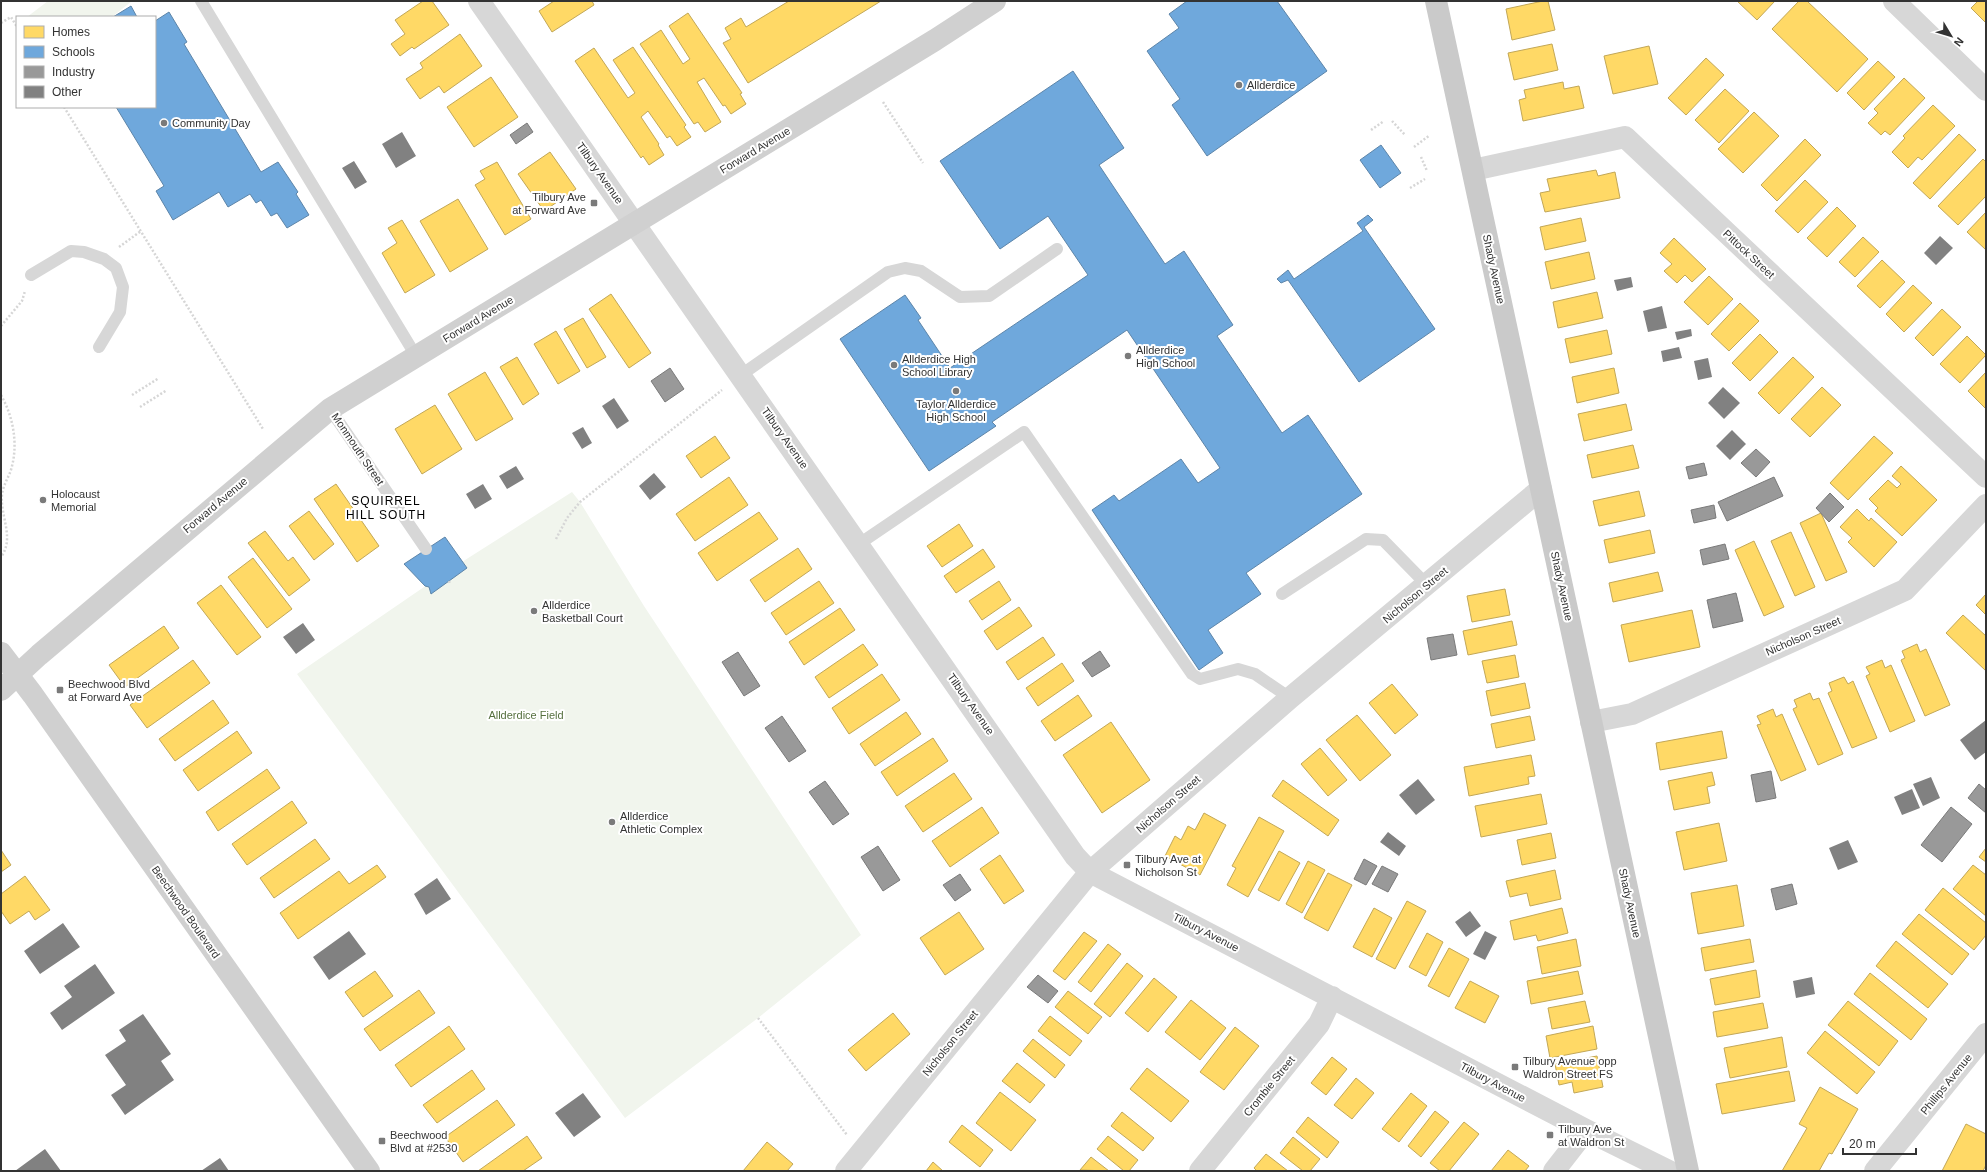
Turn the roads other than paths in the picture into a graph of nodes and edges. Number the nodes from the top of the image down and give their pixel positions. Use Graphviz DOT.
graph roads {
  1 [pos="201,1"];
  2 [pos="479,1"];
  3 [pos="994,1"];
  4 [pos="1436,1"];
  5 [pos="1894,1"];
  6 [pos="1986,90"];
  7 [pos="1473,170"];
  8 [pos="635,223"];
  9 [pos="1057,249"];
  10 [pos="31,275"];
  11 [pos="99,347"];
  12 [pos="416,356"];
  13 [pos="741,375"];
  14 [pos="330,409"];
  15 [pos="1986,477"];
  16 [pos="1541,489"];
  17 [pos="1986,505"];
  18 [pos="859,544"];
  19 [pos="426,549"];
  20 [pos="1427,585"];
  21 [pos="1282,594"];
  22 [pos="1,653"];
  23 [pos="16,674"];
  24 [pos="1,690"];
  25 [pos="1290,698"];
  26 [pos="1591,722"];
  27 [pos="1090,872"];
  28 [pos="1332,997"];
  29 [pos="1986,1034"];
  30 [pos="1586,1130"];
  31 [pos="369,1171"];
  32 [pos="846,1171"];
  33 [pos="1200,1171"];
  34 [pos="1554,1171"];
  35 [pos="1669,1171"];
  36 [pos="1688,1171"];
  37 [pos="1875,1171"];
  1 -- 12 [label="lane"];
  2 -- 8 [label="street, Tilbury Avenue"];
  3 -- 8 [label="main road, Forward Avenue"];
  4 -- 7 [label="main road, Shady Avenue"];
  5 -- 6 [label="street"];
  7 -- 15 [label="street, Pittock Street"];
  7 -- 16 [label="main road, Shady Avenue"];
  8 -- 12 [label="main road, Forward Avenue"];
  8 -- 13 [label="street, Tilbury Avenue"];
  9 -- 13 [label="lane"];
  10 -- 11 [label="lane"];
  12 -- 14 [label="main road, Forward Avenue"];
  13 -- 18 [label="street, Tilbury Avenue"];
  14 -- 19 [label="lane, Monmouth Street"];
  14 -- 23 [label="main road, Forward Avenue"];
  16 -- 20 [label="street, Nicholson Street"];
  16 -- 26 [label="main road, Shady Avenue"];
  17 -- 26 [label="street, Nicholson Street"];
  18 -- 25 [label="lane"];
  18 -- 27 [label="street, Tilbury Avenue"];
  20 -- 21 [label="lane"];
  20 -- 25 [label="street, Nicholson Street"];
  22 -- 23 [label="main road, Beechwood Boulevard"];
  23 -- 24 [label="main road, Forward Avenue"];
  23 -- 31 [label="main road, Beechwood Boulevard"];
  25 -- 27 [label="street, Nicholson Street"];
  26 -- 36 [label="main road, Shady Avenue"];
  27 -- 28 [label="street, Tilbury Avenue"];
  27 -- 32 [label="street, Nicholson Street"];
  28 -- 30 [label="street, Tilbury Avenue"];
  28 -- 33 [label="street, Crombie Street"];
  29 -- 37 [label="street, Phillips Avenue"];
  30 -- 34 [label="street"];
  30 -- 35 [label="street, Tilbury Avenue"];
}
